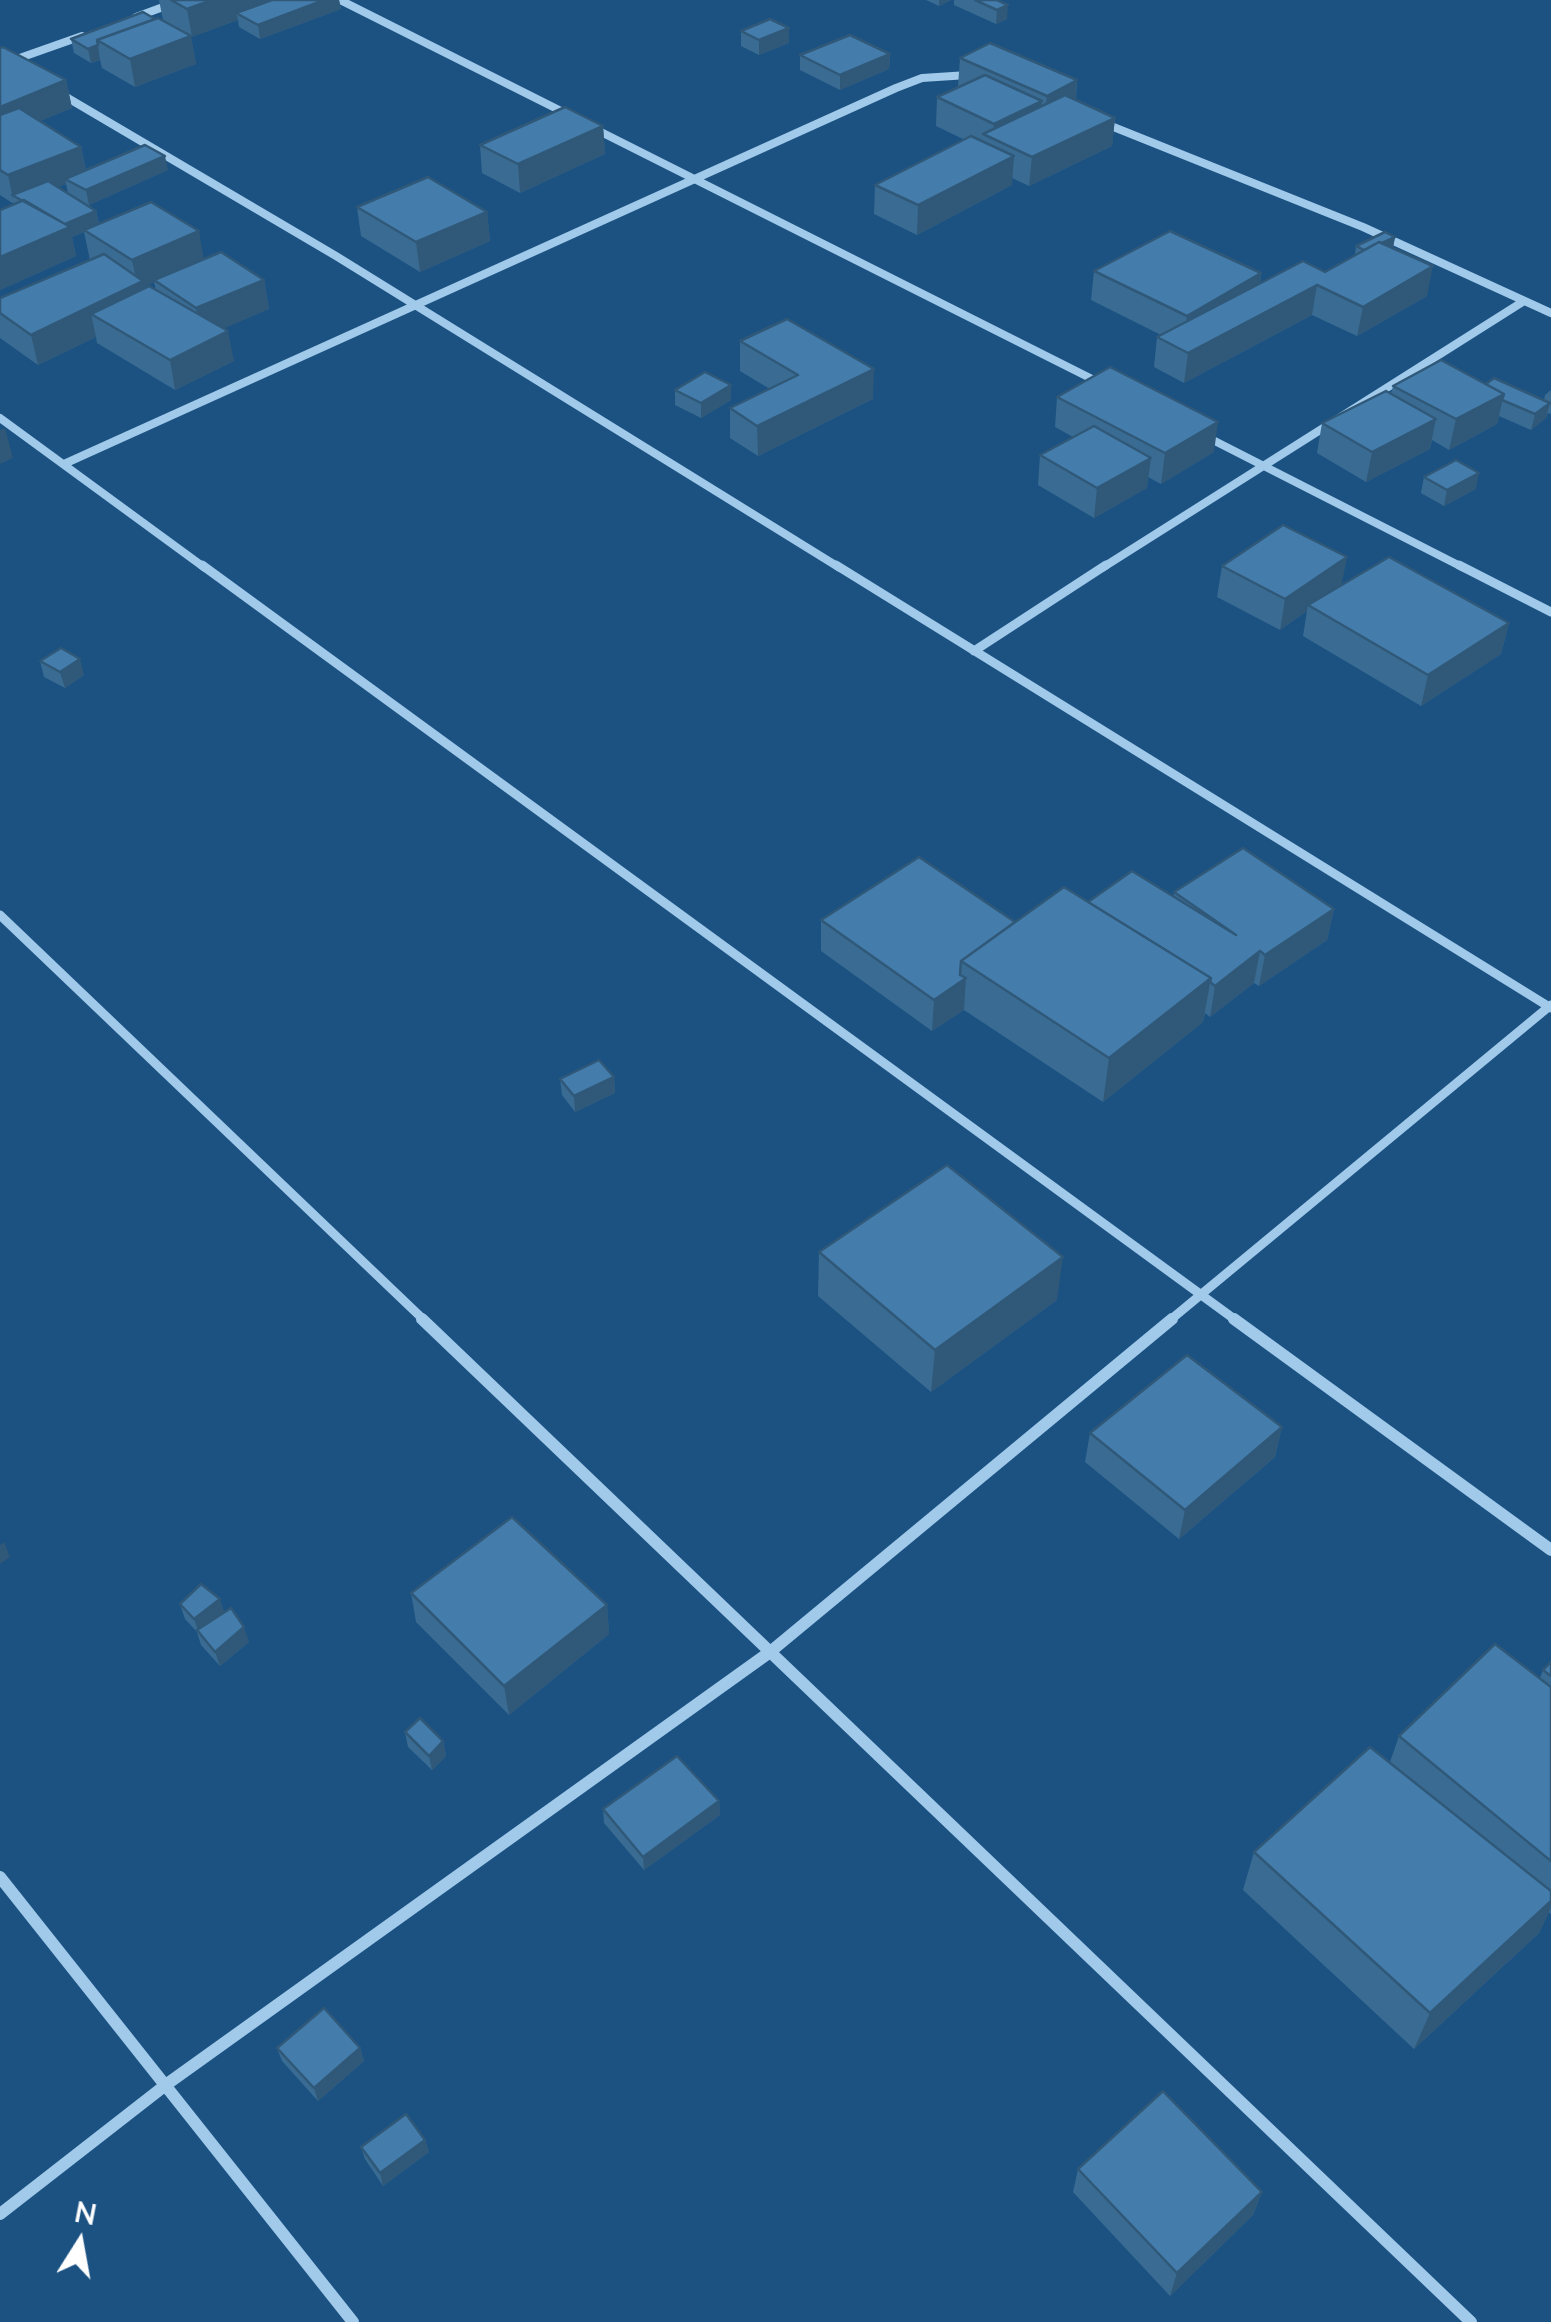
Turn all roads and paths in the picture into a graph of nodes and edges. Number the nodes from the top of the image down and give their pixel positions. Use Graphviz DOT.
graph roads {
  1 [pos="182,0"];
  2 [pos="340,0"];
  3 [pos="130,19"];
  4 [pos="95,31"];
  5 [pos="4,60"];
  6 [pos="24,72"];
  7 [pos="976,76"];
  8 [pos="57,91"];
  9 [pos="1096,120"];
  10 [pos="698,180"];
  11 [pos="1524,301"];
  12 [pos="418,306"];
  13 [pos="1551,313"];
  14 [pos="1112,389"];
  15 [pos="0,418"];
  16 [pos="1195,430"];
  17 [pos="64,464"];
  18 [pos="1261,464"];
  19 [pos="1551,612"];
  20 [pos="974,651"];
  21 [pos="0,915"];
  22 [pos="1550,1007"];
  23 [pos="1203,1296"];
  24 [pos="1551,1550"];
  25 [pos="770,1652"];
  26 [pos="0,1877"];
  27 [pos="167,2084"];
  28 [pos="0,2214"];
  29 [pos="353,2322"];
  30 [pos="1471,2322"];
  1 -- 3 [label="street"];
  2 -- 10 [label="street"];
  4 -- 5 [label="street"];
  5 -- 6 [label="street"];
  7 -- 10 [label="street"];
  8 -- 12 [label="street"];
  9 -- 11 [label="street"];
  10 -- 12 [label="street"];
  10 -- 14 [label="street"];
  11 -- 13 [label="street"];
  11 -- 18 [label="street"];
  12 -- 17 [label="street"];
  12 -- 20 [label="street"];
  15 -- 17 [label="street"];
  16 -- 18 [label="street"];
  17 -- 23 [label="street"];
  18 -- 19 [label="street"];
  18 -- 20 [label="street"];
  20 -- 22 [label="street"];
  21 -- 25 [label="street"];
  22 -- 23 [label="street"];
  23 -- 24 [label="street"];
  23 -- 25 [label="street"];
  25 -- 27 [label="street"];
  25 -- 30 [label="street"];
  26 -- 27 [label="street"];
  27 -- 28 [label="street"];
  27 -- 29 [label="street"];
}
